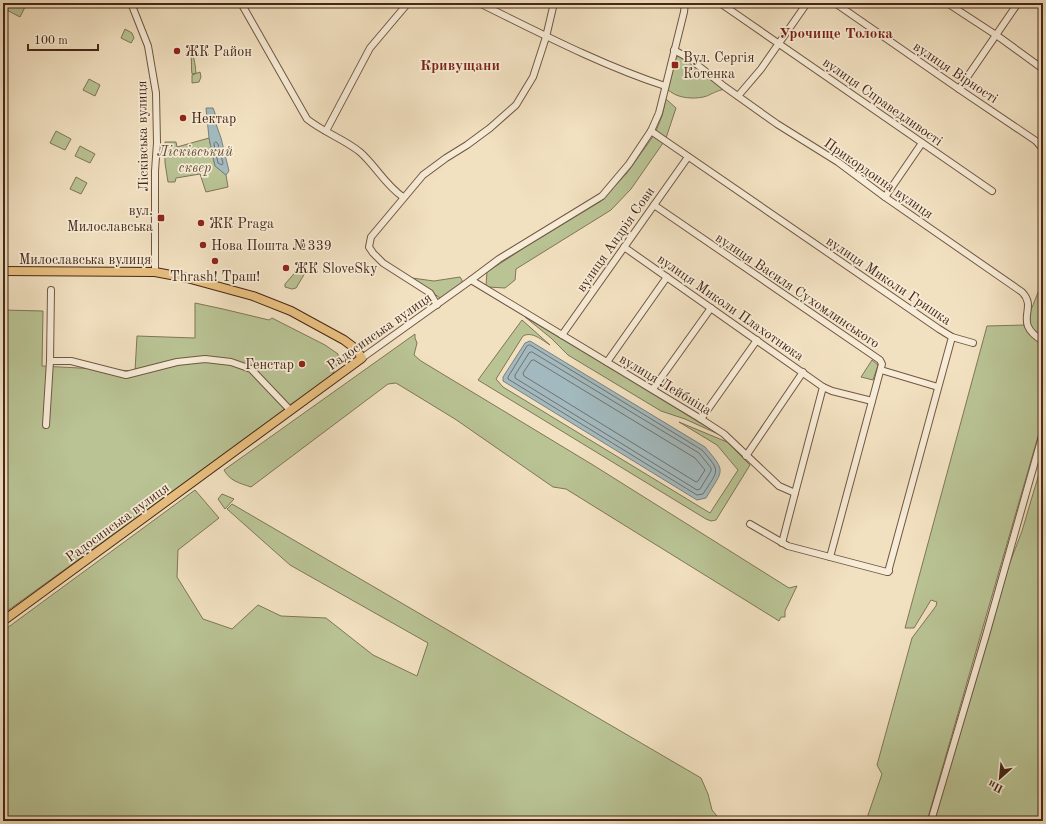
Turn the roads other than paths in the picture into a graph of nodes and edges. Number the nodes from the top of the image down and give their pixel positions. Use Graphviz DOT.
graph roads {
  1 [pos="132,3"];
  2 [pos="242,3"];
  3 [pos="408,3"];
  4 [pos="479,3"];
  5 [pos="554,3"];
  6 [pos="685,3"];
  7 [pos="720,3"];
  8 [pos="806,3"];
  9 [pos="835,3"];
  10 [pos="948,3"];
  11 [pos="1018,3"];
  12 [pos="995,35"];
  13 [pos="546,36"];
  14 [pos="778,44"];
  15 [pos="674,50"];
  16 [pos="1043,69"];
  17 [pos="665,86"];
  18 [pos="959,89"];
  19 [pos="738,96"];
  20 [pos="326,131"];
  21 [pos="651,131"];
  22 [pos="922,143"];
  23 [pos="1043,148"];
  24 [pos="688,157"];
  25 [pos="992,191"];
  26 [pos="403,197"];
  27 [pos="885,197"];
  28 [pos="654,205"];
  29 [pos="624,247"];
  30 [pos="3,271"];
  31 [pos="155,272"];
  32 [pos="666,277"];
  33 [pos="471,280"];
  34 [pos="51,290"];
  35 [pos="437,305"];
  36 [pos="711,308"];
  37 [pos="562,335"];
  38 [pos="952,337"];
  39 [pos="757,340"];
  40 [pos="1043,341"];
  41 [pos="973,343"];
  42 [pos="362,358"];
  43 [pos="50,361"];
  44 [pos="607,362"];
  45 [pos="881,370"];
  46 [pos="803,372"];
  47 [pos="823,387"];
  48 [pos="938,387"];
  49 [pos="653,389"];
  50 [pos="872,401"];
  51 [pos="290,410"];
  52 [pos="701,419"];
  53 [pos="46,426"];
  54 [pos="1043,433"];
  55 [pos="746,456"];
  56 [pos="794,493"];
  57 [pos="750,524"];
  58 [pos="782,543"];
  59 [pos="830,557"];
  60 [pos="3,622"];
  61 [pos="932,821"];
  1 -- 31 [label="street, Лісківська вулиця"];
  2 -- 20 [label="street"];
  3 -- 20 [label="street"];
  4 -- 13 [label="street"];
  5 -- 13 [label="street"];
  6 -- 15 [label="street, Радосинська вулиця"];
  7 -- 14 [label="street, вулиця Справедливості"];
  8 -- 14 [label="street"];
  9 -- 18 [label="street, вулиця Вірності"];
  10 -- 12 [label="street"];
  11 -- 12 [label="street"];
  12 -- 16 [label="street"];
  12 -- 18 [label="street"];
  13 -- 17 [label="street"];
  13 -- 26 [label="street"];
  14 -- 19 [label="street"];
  14 -- 22 [label="street, вулиця Справедливості"];
  15 -- 17 [label="street, Радосинська вулиця"];
  15 -- 19 [label="street, Прикордонна вулиця"];
  17 -- 21 [label="street, Радосинська вулиця"];
  18 -- 23 [label="street, вулиця Вірності"];
  19 -- 27 [label="street, Прикордонна вулиця"];
  20 -- 26 [label="street"];
  21 -- 24 [label="street, вулиця Миколи Гришка"];
  21 -- 33 [label="street, Радосинська вулиця"];
  22 -- 25 [label="street, вулиця Справедливості"];
  22 -- 27 [label="street"];
  24 -- 28 [label="street, вулиця Андрія Сови"];
  24 -- 38 [label="street, вулиця Миколи Гришка"];
  26 -- 35 [label="street"];
  27 -- 40 [label="street, Прикордонна вулиця"];
  28 -- 29 [label="street, вулиця Андрія Сови"];
  28 -- 45 [label="street, вулиця Василя Сухомлинського"];
  29 -- 32 [label="street, вулиця Миколи Плахотнюка"];
  29 -- 37 [label="street, вулиця Андрія Сови"];
  30 -- 31 [label="main road, Милославська вулиця"];
  31 -- 42 [label="main road, Милославська вулиця"];
  32 -- 36 [label="street, вулиця Миколи Плахотнюка"];
  32 -- 44 [label="street"];
  33 -- 35 [label="street, Радосинська вулиця"];
  33 -- 37 [label="street, вулиця Лейбніца"];
  34 -- 43 [label="street"];
  35 -- 42 [label="street, Радосинська вулиця"];
  36 -- 39 [label="street, вулиця Миколи Плахотнюка"];
  36 -- 49 [label="street"];
  37 -- 44 [label="street, вулиця Лейбніца"];
  38 -- 41 [label="street"];
  38 -- 48 [label="street, вулиця Миколи Гришка"];
  39 -- 46 [label="street, вулиця Миколи Плахотнюка"];
  39 -- 52 [label="street"];
  42 -- 51 [label="main road, Радосинська вулиця"];
  43 -- 51 [label="street"];
  43 -- 53 [label="street"];
  44 -- 49 [label="street, вулиця Лейбніца"];
  45 -- 48 [label="street"];
  45 -- 50 [label="street, вулиця Василя Сухомлинського"];
  46 -- 47 [label="street, вулиця Миколи Плахотнюка"];
  46 -- 55 [label="street"];
  47 -- 50 [label="street, вулиця Миколи Плахотнюка"];
  47 -- 56 [label="street"];
  48 -- 59 [label="street, вулиця Миколи Гришка"];
  49 -- 52 [label="street, вулиця Лейбніца"];
  50 -- 59 [label="street, вулиця Василя Сухомлинського"];
  51 -- 60 [label="main road, Радосинська вулиця"];
  52 -- 55 [label="street, вулиця Лейбніца"];
  54 -- 61 [label="street"];
  55 -- 56 [label="street, вулиця Лейбніца"];
  56 -- 58 [label="street"];
  57 -- 58 [label="street"];
  58 -- 59 [label="street"];
}
